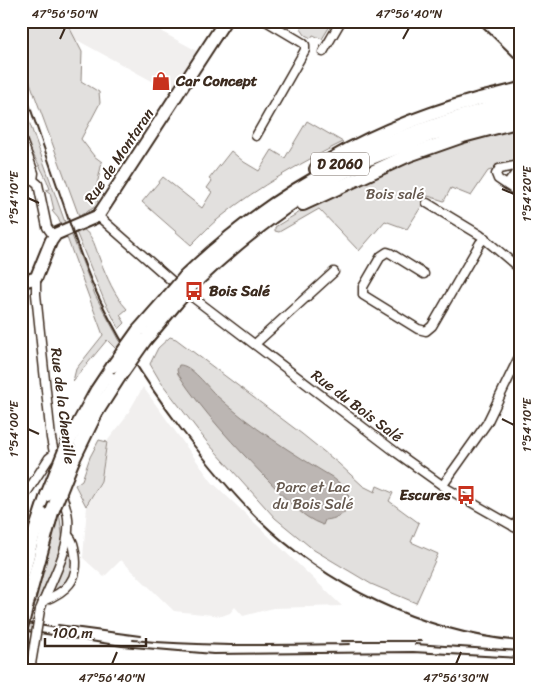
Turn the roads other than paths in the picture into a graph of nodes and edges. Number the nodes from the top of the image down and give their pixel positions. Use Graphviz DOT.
graph roads {
  1 [pos="226,21"];
  2 [pos="266,21"];
  3 [pos="341,21"];
  4 [pos="489,21"];
  5 [pos="498,21"];
  6 [pos="520,38"];
  7 [pos="520,42"];
  8 [pos="520,47"];
  9 [pos="322,52"];
  10 [pos="520,53"];
  11 [pos="520,89"];
  12 [pos="520,100"];
  13 [pos="520,109"];
  14 [pos="520,121"];
  15 [pos="256,136"];
  16 [pos="21,137"];
  17 [pos="520,166"];
  18 [pos="21,175"];
  19 [pos="33,180"];
  20 [pos="507,185"];
  21 [pos="520,194"];
  22 [pos="427,203"];
  23 [pos="98,216"];
  24 [pos="251,232"];
  25 [pos="54,237"];
  26 [pos="485,238"];
  27 [pos="202,262"];
  28 [pos="520,268"];
  29 [pos="334,272"];
  30 [pos="424,274"];
  31 [pos="36,278"];
  32 [pos="190,279"];
  33 [pos="172,281"];
  34 [pos="21,282"];
  35 [pos="191,296"];
  36 [pos="255,344"];
  37 [pos="520,355"];
  38 [pos="116,372"];
  39 [pos="54,454"];
  40 [pos="443,485"];
  41 [pos="21,498"];
  42 [pos="520,517"];
  43 [pos="517,529"];
  44 [pos="68,535"];
  45 [pos="21,582"];
  46 [pos="43,601"];
  47 [pos="21,628"];
  48 [pos="30,670"];
  1 -- 23 [label="street, Rue de Montaran"];
  2 -- 15 [label="street"];
  3 -- 9 [label="street"];
  4 -- 8 [label="street"];
  4 -- 10 [label="main road"];
  5 -- 6 [label="main road"];
  5 -- 7 [label="street"];
  11 -- 27 [label="main road"];
  12 -- 27 [label="main road, D 2060"];
  13 -- 24 [label="main road, D 2060"];
  14 -- 24 [label="main road"];
  16 -- 19 [label="street"];
  17 -- 20 [label="street"];
  17 -- 20 [label="street"];
  18 -- 19 [label="street"];
  19 -- 25 [label="street"];
  20 -- 21 [label="street"];
  22 -- 26 [label="street"];
  23 -- 25 [label="street, Rue de Montaran"];
  23 -- 33 [label="street"];
  24 -- 32 [label="main road, D 2060"];
  25 -- 31 [label="street"];
  26 -- 28 [label="street"];
  26 -- 30 [label="street"];
  27 -- 32 [label="main road, D 2060"];
  29 -- 36 [label="street"];
  31 -- 34 [label="street"];
  31 -- 39 [label="street, Rue de la Chenille"];
  32 -- 38 [label="main road, D 2060, bridge"];
  35 -- 36 [label="street, Rue du Bois Salé"];
  36 -- 40 [label="street, Rue du Bois Salé"];
  37 -- 40 [label="street"];
  38 -- 45 [label="main road, D 2060, bridge"];
  38 -- 47 [label="main road, D 2060, bridge"];
  39 -- 41 [label="street"];
  39 -- 44 [label="street, Rue de la Chenille"];
  40 -- 43 [label="street, Rue du Bois Salé"];
  42 -- 43 [label="street"];
  44 -- 46 [label="street, Rue de la Chenille"];
  44 -- 46 [label="street, Rue de la Chenille"];
  46 -- 48 [label="street, Rue de la Chenille, bridge"];
}
